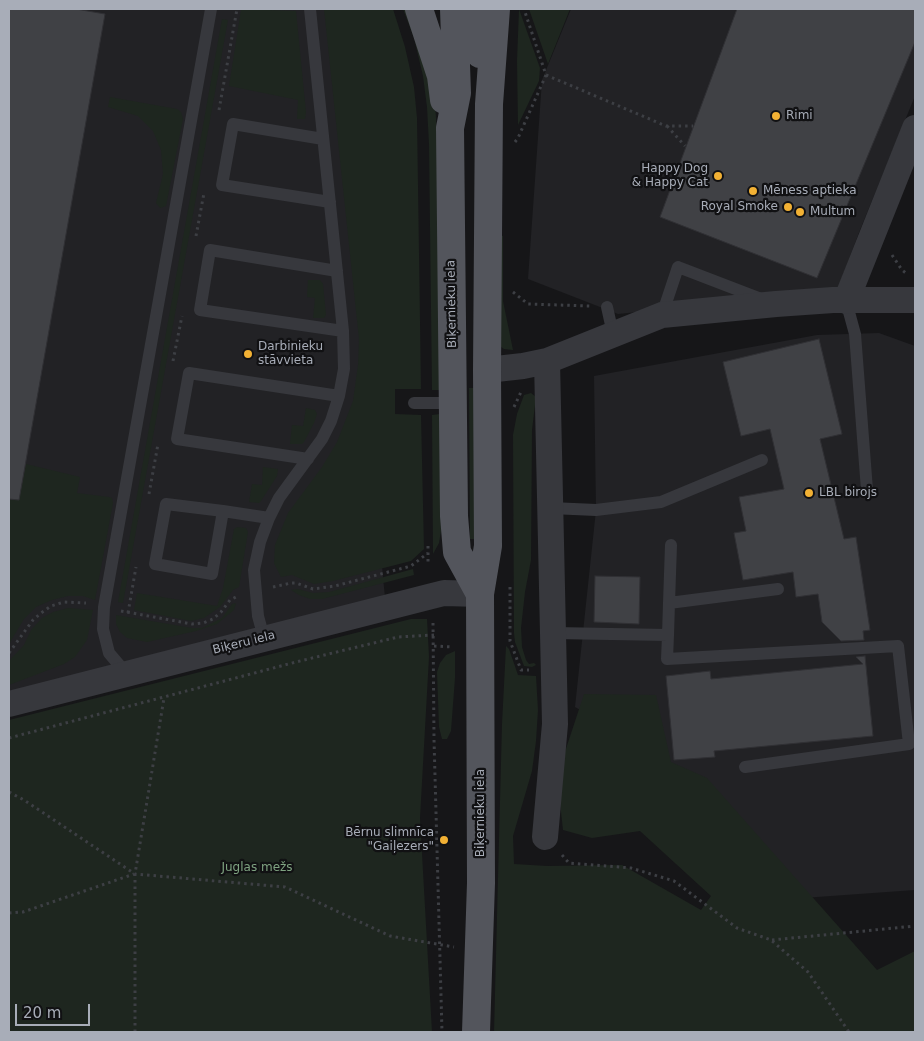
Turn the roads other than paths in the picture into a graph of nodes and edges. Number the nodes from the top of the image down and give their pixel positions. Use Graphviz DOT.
graph roads {
  1 [pos="210,9"];
  2 [pos="310,9"];
  3 [pos="419,9"];
  4 [pos="454,9"];
  5 [pos="477,9"];
  6 [pos="496,9"];
  7 [pos="489,104"];
  8 [pos="450,128"];
  9 [pos="915,128"];
  10 [pos="323,139"];
  11 [pos="330,202"];
  12 [pos="337,271"];
  13 [pos="915,300"];
  14 [pos="846,301"];
  15 [pos="776,304"];
  16 [pos="607,307"];
  17 [pos="662,315"];
  18 [pos="343,331"];
  19 [pos="613,334"];
  20 [pos="548,361"];
  21 [pos="487,370"];
  22 [pos="453,371"];
  23 [pos="339,396"];
  24 [pos="414,403"];
  25 [pos="453,403"];
  26 [pos="308,459"];
  27 [pos="762,460"];
  28 [pos="867,490"];
  29 [pos="551,508"];
  30 [pos="223,511"];
  31 [pos="269,518"];
  32 [pos="672,545"];
  33 [pos="778,588"];
  34 [pos="480,594"];
  35 [pos="669,603"];
  36 [pos="554,633"];
  37 [pos="668,635"];
  38 [pos="264,638"];
  39 [pos="126,673"];
  40 [pos="9,704"];
  41 [pos="745,767"];
  42 [pos="545,836"];
  43 [pos="476,1032"];
  1 -- 39 [label="lane"];
  2 -- 10 [label="lane"];
  3 -- 8 [label="main road"];
  4 -- 8 [label="main road, Biķernieku iela"];
  5 -- 7 [label="main road, Biķernieku iela"];
  6 -- 7 [label="main road, Biķernieku iela"];
  7 -- 21 [label="main road, Biķernieku iela"];
  8 -- 22 [label="main road, Biķernieku iela"];
  9 -- 14 [label="street"];
  10 -- 11 [label="lane"];
  10 -- 11 [label="lane"];
  11 -- 12 [label="lane"];
  12 -- 18 [label="lane"];
  12 -- 18 [label="lane"];
  13 -- 14 [label="street"];
  14 -- 15 [label="street"];
  14 -- 28 [label="lane"];
  15 -- 17 [label="street"];
  15 -- 17 [label="lane"];
  16 -- 19 [label="lane"];
  17 -- 19 [label="street"];
  18 -- 23 [label="lane"];
  19 -- 20 [label="street"];
  20 -- 21 [label="street"];
  20 -- 29 [label="street"];
  21 -- 22 [label="main road"];
  21 -- 34 [label="main road, Biķernieku iela"];
  22 -- 25 [label="main road, Biķernieku iela"];
  23 -- 26 [label="lane"];
  23 -- 26 [label="lane"];
  24 -- 25 [label="lane"];
  25 -- 34 [label="main road, Biķernieku iela"];
  26 -- 31 [label="lane"];
  27 -- 29 [label="lane"];
  29 -- 36 [label="street"];
  30 -- 30 [label="lane"];
  30 -- 31 [label="lane"];
  31 -- 38 [label="lane"];
  32 -- 35 [label="lane"];
  33 -- 35 [label="lane"];
  34 -- 38 [label="street, Biķeru iela"];
  34 -- 43 [label="main road, Biķernieku iela"];
  35 -- 37 [label="lane"];
  36 -- 37 [label="lane"];
  36 -- 42 [label="street"];
  37 -- 41 [label="lane"];
  38 -- 39 [label="street, Biķeru iela"];
  39 -- 40 [label="street, Biķeru iela"];
}
